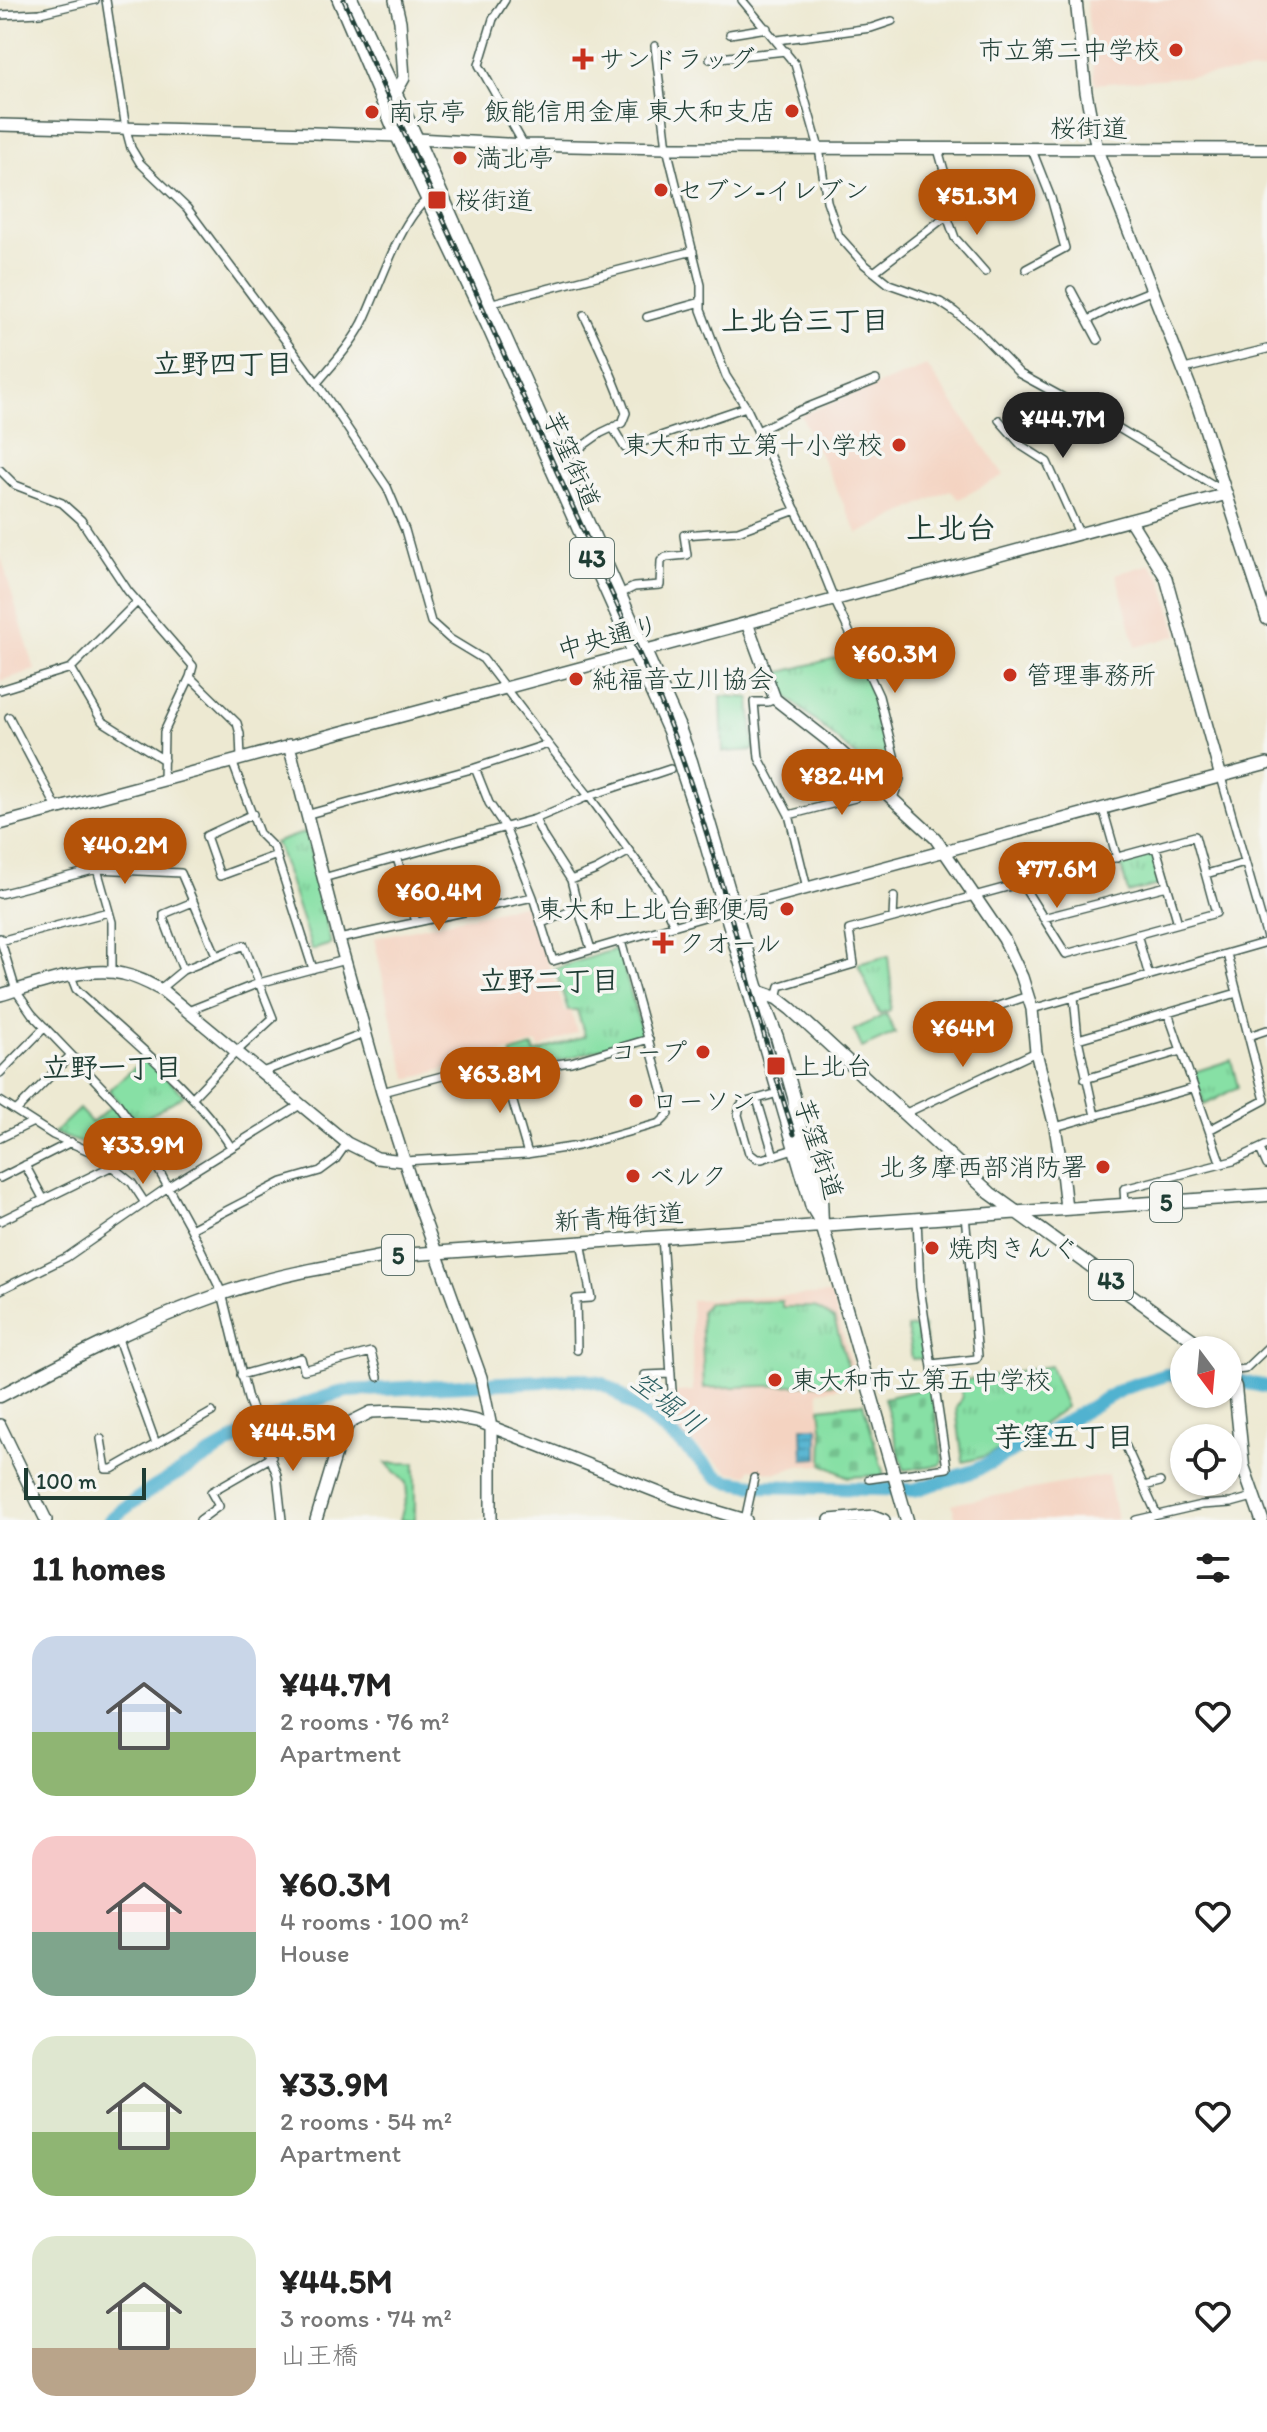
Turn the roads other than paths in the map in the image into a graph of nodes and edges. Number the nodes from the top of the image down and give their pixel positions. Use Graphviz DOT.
graph roads {
  1 [pos="95,0"];
  2 [pos="106,0"];
  3 [pos="339,0"];
  4 [pos="352,0"];
  5 [pos="395,0"];
  6 [pos="505,0"];
  7 [pos="742,0"];
  8 [pos="1076,0"];
  9 [pos="0,15"];
  10 [pos="892,21"];
  11 [pos="767,28"];
  12 [pos="730,34"];
  13 [pos="777,40"];
  14 [pos="655,46"];
  15 [pos="786,51"];
  16 [pos="710,59"];
  17 [pos="395,94"];
  18 [pos="0,125"];
  19 [pos="126,129"];
  20 [pos="397,136"];
  21 [pos="417,139"];
  22 [pos="524,145"];
  23 [pos="667,148"];
  24 [pos="819,148"];
  25 [pos="938,149"];
  26 [pos="1267,149"];
  27 [pos="1032,150"];
  28 [pos="1097,150"];
  29 [pos="428,199"];
  30 [pos="947,216"];
  31 [pos="693,251"];
  32 [pos="1026,269"];
  33 [pos="874,272"];
  34 [pos="985,272"];
  35 [pos="1071,290"];
  36 [pos="1153,290"];
  37 [pos="701,302"];
  38 [pos="489,304"];
  39 [pos="584,315"];
  40 [pos="647,317"];
  41 [pos="1088,320"];
  42 [pos="1098,340"];
  43 [pos="1267,349"];
  44 [pos="1184,369"];
  45 [pos="876,380"];
  46 [pos="317,383"];
  47 [pos="746,407"];
  48 [pos="999,420"];
  49 [pos="613,428"];
  50 [pos="758,431"];
  51 [pos="560,462"];
  52 [pos="0,470"];
  53 [pos="1227,494"];
  54 [pos="796,510"];
  55 [pos="1130,520"];
  56 [pos="1079,533"];
  57 [pos="620,594"];
  58 [pos="834,599"];
  59 [pos="137,602"];
  60 [pos="1267,619"];
  61 [pos="747,623"];
  62 [pos="640,651"];
  63 [pos="71,668"];
  64 [pos="190,677"];
  65 [pos="506,688"];
  66 [pos="0,690"];
  67 [pos="775,699"];
  68 [pos="9,717"];
  69 [pos="548,744"];
  70 [pos="289,745"];
  71 [pos="164,760"];
  72 [pos="236,760"];
  73 [pos="1267,764"];
  74 [pos="475,768"];
  75 [pos="670,769"];
  76 [pos="1221,777"];
  77 [pos="163,780"];
  78 [pos="873,780"];
  79 [pos="589,796"];
  80 [pos="893,798"];
  81 [pos="57,808"];
  82 [pos="1103,809"];
  83 [pos="253,814"];
  84 [pos="309,814"];
  85 [pos="789,815"];
  86 [pos="535,819"];
  87 [pos="0,824"];
  88 [pos="505,827"];
  89 [pos="1156,848"];
  90 [pos="945,851"];
  91 [pos="628,852"];
  92 [pos="277,855"];
  93 [pos="397,858"];
  94 [pos="1117,858"];
  95 [pos="1245,863"];
  96 [pos="97,869"];
  97 [pos="1206,874"];
  98 [pos="323,878"];
  99 [pos="571,880"];
  100 [pos="1022,884"];
  101 [pos="1167,886"];
  102 [pos="807,888"];
  103 [pos="0,894"];
  104 [pos="977,896"];
  105 [pos="533,897"];
  106 [pos="894,897"];
  107 [pos="193,902"];
  108 [pos="578,908"];
  109 [pos="730,909"];
  110 [pos="108,912"];
  111 [pos="893,918"];
  112 [pos="1043,918"];
  113 [pos="416,922"];
  114 [pos="542,923"];
  115 [pos="1178,923"];
  116 [pos="674,925"];
  117 [pos="1137,934"];
  118 [pos="339,939"];
  119 [pos="0,940"];
  120 [pos="1267,940"];
  121 [pos="621,941"];
  122 [pos="591,949"];
  123 [pos="1227,954"];
  124 [pos="216,955"];
  125 [pos="345,960"];
  126 [pos="313,969"];
  127 [pos="183,970"];
  128 [pos="112,973"];
  129 [pos="71,976"];
  130 [pos="1149,976"];
  131 [pos="259,983"];
  132 [pos="160,989"];
  133 [pos="16,991"];
  134 [pos="755,993"];
  135 [pos="1237,993"];
  136 [pos="0,995"];
  137 [pos="1028,996"];
  138 [pos="1074,997"];
  139 [pos="777,998"];
  140 [pos="1032,1009"];
  141 [pos="188,1011"];
  142 [pos="1168,1013"];
  143 [pos="45,1027"];
  144 [pos="1267,1030"];
  145 [pos="920,1032"];
  146 [pos="364,1034"];
  147 [pos="1249,1036"];
  148 [pos="649,1039"];
  149 [pos="1078,1039"];
  150 [pos="1181,1051"];
  151 [pos="236,1052"];
  152 [pos="1036,1052"];
  153 [pos="71,1055"];
  154 [pos="503,1068"];
  155 [pos="261,1072"];
  156 [pos="0,1073"];
  157 [pos="1085,1079"];
  158 [pos="1194,1088"];
  159 [pos="382,1092"];
  160 [pos="778,1093"];
  161 [pos="192,1098"];
  162 [pos="757,1099"];
  163 [pos="0,1101"];
  164 [pos="300,1105"];
  165 [pos="16,1111"];
  166 [pos="904,1114"];
  167 [pos="1095,1116"];
  168 [pos="31,1123"];
  169 [pos="1055,1127"];
  170 [pos="1209,1130"];
  171 [pos="802,1131"];
  172 [pos="0,1138"];
  173 [pos="71,1142"];
  174 [pos="347,1143"];
  175 [pos="231,1147"];
  176 [pos="1263,1147"];
  177 [pos="795,1150"];
  178 [pos="528,1154"];
  179 [pos="774,1156"];
  180 [pos="404,1161"];
  181 [pos="1221,1164"];
  182 [pos="25,1165"];
  183 [pos="1267,1165"];
  184 [pos="112,1166"];
  185 [pos="0,1178"];
  186 [pos="168,1187"];
  187 [pos="987,1191"];
  188 [pos="1267,1195"];
  189 [pos="44,1200"];
  190 [pos="145,1203"];
  191 [pos="1125,1204"];
  192 [pos="1066,1208"];
  193 [pos="1014,1212"];
  194 [pos="980,1214"];
  195 [pos="965,1215"];
  196 [pos="917,1218"];
  197 [pos="0,1221"];
  198 [pos="822,1225"];
  199 [pos="191,1229"];
  200 [pos="662,1236"];
  201 [pos="581,1241"];
  202 [pos="436,1251"];
  203 [pos="1,1287"];
  204 [pos="222,1293"];
  205 [pos="117,1336"];
  206 [pos="1187,1336"];
  207 [pos="1267,1348"];
  208 [pos="577,1350"];
  209 [pos="932,1364"];
  210 [pos="1242,1369"];
  211 [pos="671,1374"];
  212 [pos="241,1375"];
  213 [pos="645,1375"];
  214 [pos="378,1377"];
  215 [pos="672,1391"];
  216 [pos="0,1396"];
  217 [pos="1237,1408"];
  218 [pos="212,1412"];
  219 [pos="0,1425"];
  220 [pos="491,1427"];
  221 [pos="1122,1438"];
  222 [pos="101,1439"];
  223 [pos="156,1444"];
  224 [pos="272,1457"];
  225 [pos="754,1478"];
  226 [pos="869,1479"];
  227 [pos="896,1480"];
  228 [pos="1160,1482"];
  229 [pos="1144,1486"];
  230 [pos="1260,1508"];
  231 [pos="905,1514"];
  232 [pos="1157,1515"];
  233 [pos="46,1520"];
  234 [pos="200,1520"];
  235 [pos="282,1520"];
  236 [pos="316,1520"];
  237 [pos="491,1520"];
  238 [pos="745,1520"];
  239 [pos="830,1520"];
  240 [pos="884,1520"];
  241 [pos="1136,1520"];
  1 -- 9 [label="street"];
  2 -- 19 [label="street"];
  3 -- 20 [label="main road, 芋窪街道 / 43"];
  4 -- 17 [label="main road, 芋窪街道 / 43"];
  5 -- 17 [label="street"];
  6 -- 22 [label="street"];
  7 -- 11 [label="street"];
  8 -- 28 [label="street"];
  10 -- 13 [label="street"];
  11 -- 12 [label="street"];
  11 -- 13 [label="street"];
  13 -- 15 [label="street"];
  14 -- 23 [label="street"];
  15 -- 16 [label="street"];
  15 -- 24 [label="street"];
  17 -- 21 [label="main road, 芋窪街道 / 43"];
  18 -- 19 [label="street, 桜街道"];
  19 -- 20 [label="street, 桜街道"];
  19 -- 46 [label="street"];
  20 -- 21 [label="street, 桜街道"];
  20 -- 29 [label="main road, 芋窪街道 / 43"];
  21 -- 22 [label="street, 桜街道"];
  21 -- 38 [label="main road, 芋窪街道 / 43"];
  22 -- 23 [label="street, 桜街道"];
  23 -- 24 [label="street, 桜街道"];
  23 -- 31 [label="street"];
  24 -- 25 [label="street, 桜街道"];
  24 -- 33 [label="street"];
  25 -- 27 [label="street, 桜街道"];
  25 -- 30 [label="street"];
  26 -- 28 [label="street, 桜街道"];
  27 -- 28 [label="street, 桜街道"];
  27 -- 32 [label="street"];
  28 -- 36 [label="street"];
  29 -- 46 [label="street"];
  29 -- 62 [label="main road, 芋窪街道 / 43"];
  30 -- 33 [label="street"];
  30 -- 34 [label="street"];
  31 -- 37 [label="street"];
  31 -- 38 [label="street"];
  33 -- 53 [label="street"];
  35 -- 41 [label="street"];
  36 -- 41 [label="street"];
  36 -- 44 [label="street"];
  37 -- 40 [label="street"];
  37 -- 47 [label="street"];
  38 -- 51 [label="main road, 芋窪街道 / 43"];
  39 -- 49 [label="street"];
  41 -- 42 [label="street"];
  43 -- 44 [label="street"];
  44 -- 53 [label="street"];
  45 -- 50 [label="street"];
  46 -- 65 [label="street"];
  47 -- 49 [label="street"];
  47 -- 50 [label="street"];
  48 -- 56 [label="street"];
  49 -- 51 [label="street"];
  50 -- 54 [label="street"];
  51 -- 57 [label="main road, 芋窪街道 / 43"];
  52 -- 59 [label="street"];
  53 -- 55 [label="street, 中央通り"];
  53 -- 60 [label="street"];
  54 -- 57 [label="street"];
  54 -- 58 [label="street"];
  55 -- 56 [label="street, 中央通り"];
  55 -- 76 [label="street"];
  56 -- 58 [label="street, 中央通り"];
  57 -- 62 [label="main road, 芋窪街道 / 43"];
  58 -- 61 [label="street, 中央通り"];
  58 -- 80 [label="street"];
  59 -- 63 [label="street"];
  59 -- 64 [label="street"];
  61 -- 62 [label="street, 中央通り"];
  61 -- 67 [label="street"];
  62 -- 65 [label="street, 中央通り"];
  62 -- 109 [label="main road, 芋窪街道 / 43"];
  63 -- 66 [label="street"];
  63 -- 71 [label="street"];
  64 -- 71 [label="street"];
  64 -- 72 [label="street"];
  65 -- 69 [label="street"];
  65 -- 70 [label="street, 中央通り"];
  67 -- 78 [label="street"];
  67 -- 85 [label="street"];
  68 -- 81 [label="street"];
  69 -- 74 [label="street"];
  69 -- 79 [label="street"];
  70 -- 72 [label="street, 中央通り"];
  70 -- 84 [label="street"];
  71 -- 77 [label="street"];
  72 -- 77 [label="street, 中央通り"];
  72 -- 83 [label="street"];
  73 -- 76 [label="street"];
  74 -- 84 [label="street"];
  74 -- 88 [label="street"];
  75 -- 79 [label="street"];
  76 -- 82 [label="street"];
  76 -- 95 [label="street"];
  77 -- 81 [label="street, 中央通り"];
  78 -- 80 [label="street"];
  78 -- 85 [label="street"];
  79 -- 86 [label="street"];
  79 -- 91 [label="street"];
  80 -- 90 [label="street"];
  81 -- 87 [label="street, 中央通り"];
  82 -- 90 [label="street"];
  82 -- 94 [label="street"];
  83 -- 92 [label="street"];
  83 -- 92 [label="street"];
  84 -- 98 [label="street"];
  85 -- 102 [label="street"];
  86 -- 88 [label="street"];
  86 -- 99 [label="street"];
  88 -- 93 [label="street"];
  88 -- 105 [label="street"];
  89 -- 94 [label="street"];
  89 -- 97 [label="street"];
  89 -- 101 [label="street"];
  90 -- 102 [label="street"];
  90 -- 104 [label="street"];
  91 -- 99 [label="street"];
  91 -- 116 [label="street"];
  92 -- 126 [label="street"];
  93 -- 98 [label="street"];
  93 -- 113 [label="street"];
  94 -- 100 [label="street"];
  95 -- 97 [label="street"];
  95 -- 120 [label="street"];
  96 -- 103 [label="street"];
  96 -- 107 [label="street"];
  96 -- 110 [label="street"];
  97 -- 115 [label="street"];
  98 -- 118 [label="street"];
  99 -- 108 [label="street"];
  100 -- 104 [label="street"];
  100 -- 112 [label="street"];
  101 -- 112 [label="street"];
  101 -- 115 [label="street"];
  102 -- 109 [label="street"];
  104 -- 111 [label="street"];
  104 -- 137 [label="street"];
  105 -- 113 [label="street"];
  105 -- 114 [label="street"];
  106 -- 111 [label="street"];
  107 -- 124 [label="street"];
  107 -- 127 [label="street"];
  108 -- 114 [label="street"];
  108 -- 122 [label="street"];
  109 -- 116 [label="street"];
  109 -- 134 [label="main road, 芋窪街道 / 43"];
  110 -- 119 [label="street"];
  110 -- 128 [label="street"];
  111 -- 139 [label="street"];
  112 -- 117 [label="street"];
  113 -- 118 [label="street"];
  114 -- 122 [label="street"];
  115 -- 117 [label="street"];
  116 -- 121 [label="street"];
  117 -- 130 [label="street"];
  118 -- 125 [label="street"];
  119 -- 133 [label="street"];
  120 -- 123 [label="street"];
  121 -- 122 [label="street"];
  121 -- 148 [label="street"];
  123 -- 130 [label="street"];
  123 -- 135 [label="street"];
  124 -- 127 [label="street"];
  124 -- 131 [label="street"];
  125 -- 126 [label="street"];
  125 -- 146 [label="street"];
  126 -- 131 [label="street"];
  127 -- 132 [label="street"];
  128 -- 129 [label="street"];
  128 -- 132 [label="street"];
  129 -- 133 [label="street"];
  129 -- 161 [label="street"];
  130 -- 138 [label="street"];
  131 -- 141 [label="street"];
  131 -- 151 [label="street"];
  132 -- 141 [label="street"];
  133 -- 136 [label="street"];
  133 -- 143 [label="street"];
  134 -- 139 [label="main road, 43"];
  134 -- 160 [label="main road, 芋窪街道 / 43"];
  134 -- 171 [label="main road, 芋窪街道 / 43"];
  135 -- 142 [label="street"];
  135 -- 147 [label="street"];
  137 -- 140 [label="street"];
  137 -- 145 [label="street"];
  138 -- 140 [label="street"];
  138 -- 149 [label="street"];
  139 -- 166 [label="main road, 43"];
  140 -- 152 [label="street"];
  141 -- 151 [label="street"];
  142 -- 149 [label="street"];
  142 -- 150 [label="street"];
  143 -- 153 [label="street"];
  143 -- 156 [label="street"];
  144 -- 147 [label="street"];
  146 -- 155 [label="street"];
  146 -- 159 [label="street"];
  147 -- 170 [label="street"];
  148 -- 154 [label="street"];
  148 -- 178 [label="street"];
  149 -- 157 [label="street"];
  150 -- 157 [label="street"];
  150 -- 158 [label="street"];
  151 -- 155 [label="street"];
  151 -- 161 [label="street"];
  152 -- 166 [label="street"];
  152 -- 169 [label="street"];
  153 -- 165 [label="street"];
  153 -- 186 [label="street"];
  154 -- 159 [label="street"];
  154 -- 178 [label="street"];
  155 -- 164 [label="street"];
  157 -- 167 [label="street"];
  158 -- 167 [label="street"];
  158 -- 170 [label="street"];
  159 -- 180 [label="street"];
  160 -- 162 [label="street"];
  160 -- 177 [label="main road, 芋窪街道 / 43"];
  161 -- 175 [label="street"];
  162 -- 179 [label="street"];
  162 -- 179 [label="street"];
  163 -- 165 [label="street"];
  164 -- 174 [label="street"];
  164 -- 175 [label="street"];
  165 -- 168 [label="street"];
  166 -- 187 [label="main road, 43"];
  167 -- 169 [label="street"];
  168 -- 172 [label="street"];
  168 -- 173 [label="street"];
  169 -- 192 [label="street"];
  170 -- 181 [label="street"];
  171 -- 177 [label="street"];
  171 -- 198 [label="main road, 芋窪街道 / 43"];
  173 -- 182 [label="street"];
  173 -- 184 [label="street"];
  174 -- 180 [label="street"];
  174 -- 199 [label="street"];
  175 -- 186 [label="street"];
  176 -- 181 [label="street"];
  176 -- 183 [label="street"];
  177 -- 179 [label="street"];
  177 -- 198 [label="main road, 芋窪街道 / 43"];
  178 -- 180 [label="street"];
  180 -- 202 [label="street"];
  181 -- 191 [label="street"];
  182 -- 185 [label="street"];
  182 -- 189 [label="street"];
  184 -- 189 [label="street"];
  184 -- 190 [label="street"];
  186 -- 190 [label="street"];
  186 -- 199 [label="street"];
  187 -- 193 [label="main road, 43"];
  187 -- 194 [label="main road"];
  188 -- 191 [label="main road, 新青梅街道 / 5"];
  189 -- 197 [label="street"];
  190 -- 203 [label="street"];
  191 -- 192 [label="main road, 新青梅街道 / 5"];
  192 -- 193 [label="main road, 新青梅街道 / 5"];
  193 -- 194 [label="main road, 新青梅街道 / 5"];
  193 -- 206 [label="main road, 43"];
  194 -- 195 [label="main road, 新青梅街道 / 5"];
  195 -- 196 [label="main road, 新青梅街道 / 5"];
  195 -- 209 [label="street"];
  196 -- 198 [label="main road, 新青梅街道 / 5"];
  196 -- 209 [label="street"];
  198 -- 200 [label="main road, 新青梅街道 / 5"];
  198 -- 227 [label="main road, 芋窪街道 / 43"];
  199 -- 204 [label="street"];
  200 -- 201 [label="main road, 新青梅街道 / 5"];
  200 -- 211 [label="street"];
  201 -- 202 [label="main road, 新青梅街道 / 5"];
  201 -- 208 [label="street"];
  202 -- 204 [label="main road, 新青梅街道 / 5"];
  202 -- 220 [label="street"];
  204 -- 205 [label="main road, 新青梅街道 / 5"];
  204 -- 212 [label="street"];
  205 -- 216 [label="main road, 新青梅街道 / 5"];
  205 -- 223 [label="street"];
  207 -- 210 [label="street"];
  209 -- 227 [label="street"];
  211 -- 213 [label="street"];
  211 -- 215 [label="street"];
  212 -- 214 [label="street"];
  212 -- 224 [label="street"];
  217 -- 230 [label="main road"];
  218 -- 223 [label="street"];
  219 -- 233 [label="street"];
  220 -- 236 [label="street"];
  220 -- 237 [label="street"];
  220 -- 238 [label="street"];
  221 -- 229 [label="street"];
  222 -- 223 [label="street"];
  224 -- 234 [label="street"];
  224 -- 235 [label="street"];
  225 -- 238 [label="street"];
  226 -- 227 [label="street"];
  227 -- 231 [label="main road, 芋窪街道 / 43"];
  228 -- 229 [label="street"];
  229 -- 232 [label="street"];
  230 -- 232 [label="street"];
  232 -- 241 [label="street"];
  239 -- 240 [label="street"];
}
